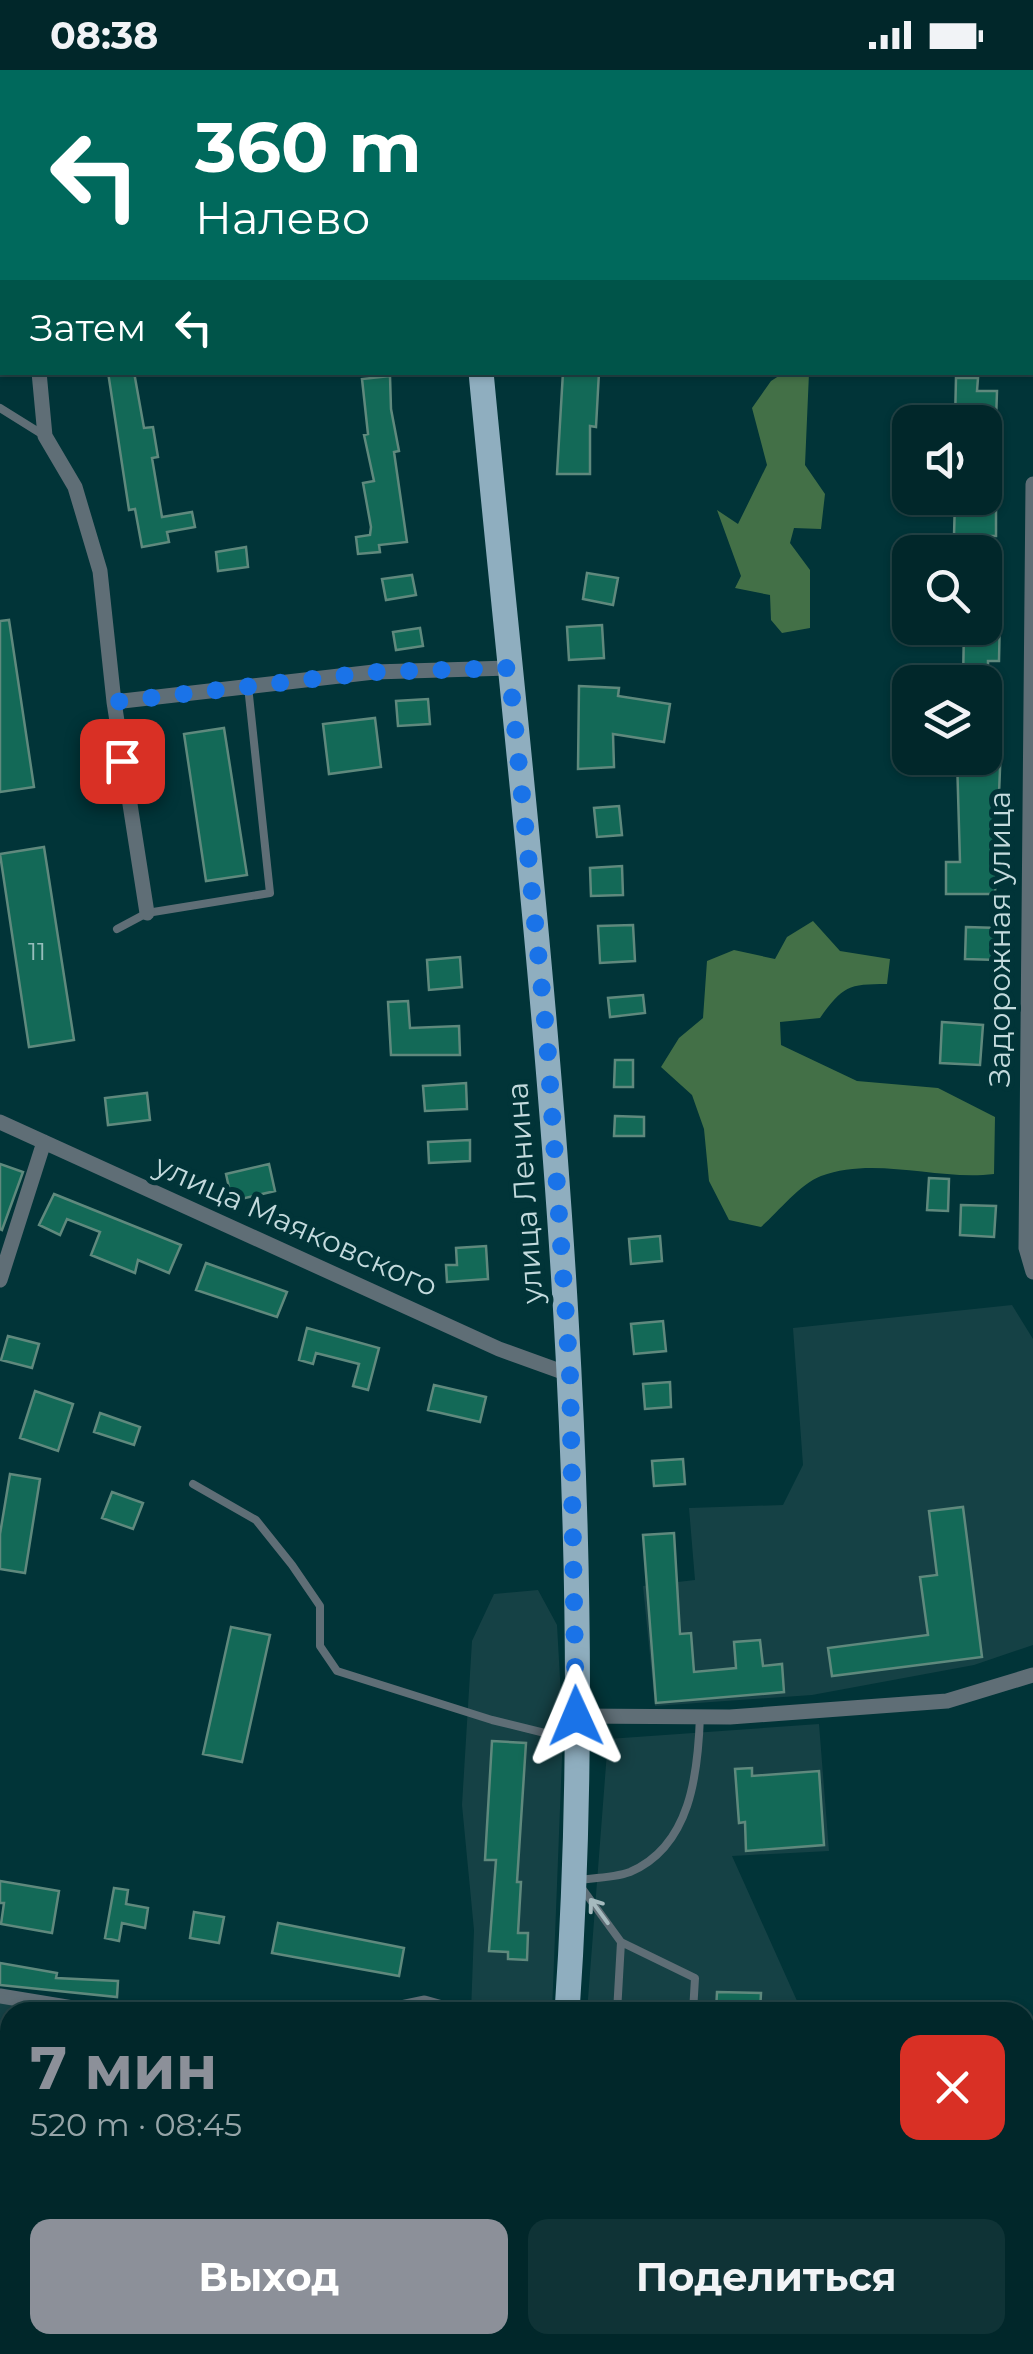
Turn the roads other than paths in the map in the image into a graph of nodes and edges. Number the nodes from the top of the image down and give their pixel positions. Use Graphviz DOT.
graph roads {
  1 [pos="38,375"];
  2 [pos="480,375"];
  3 [pos="0,408"];
  4 [pos="45,436"];
  5 [pos="1033,484"];
  6 [pos="509,668"];
  7 [pos="248,686"];
  8 [pos="114,702"];
  9 [pos="147,914"];
  10 [pos="117,929"];
  11 [pos="0,1122"];
  12 [pos="44,1142"];
  13 [pos="1033,1272"];
  14 [pos="0,1280"];
  15 [pos="570,1375"];
  16 [pos="193,1484"];
  17 [pos="1033,1675"];
  18 [pos="700,1716"];
  19 [pos="577,1729"];
  20 [pos="576,1880"];
  21 [pos="622,1942"];
  22 [pos="0,1996"];
  23 [pos="36,2002"];
  24 [pos="568,2002"];
  25 [pos="618,2002"];
  26 [pos="694,2002"];
  1 -- 4 [label="street"];
  2 -- 6 [label="main road, улица Ленина"];
  3 -- 4 [label="lane"];
  4 -- 8 [label="street"];
  5 -- 13 [label="street, Задорожная улица"];
  6 -- 7 [label="street"];
  6 -- 15 [label="main road, улица Ленина"];
  7 -- 8 [label="street"];
  7 -- 9 [label="lane"];
  8 -- 9 [label="street"];
  9 -- 10 [label="lane"];
  11 -- 12 [label="street, улица Маяковского"];
  12 -- 14 [label="street"];
  12 -- 15 [label="street, улица Маяковского"];
  15 -- 19 [label="main road, улица Ленина"];
  16 -- 19 [label="lane"];
  17 -- 18 [label="street"];
  18 -- 19 [label="street"];
  18 -- 20 [label="lane"];
  19 -- 20 [label="main road, улица Ленина"];
  21 -- 20 [label="lane, one-way"];
  20 -- 24 [label="main road, улица Ленина"];
  21 -- 25 [label="lane"];
  21 -- 26 [label="lane"];
  22 -- 23 [label="street"];
}
